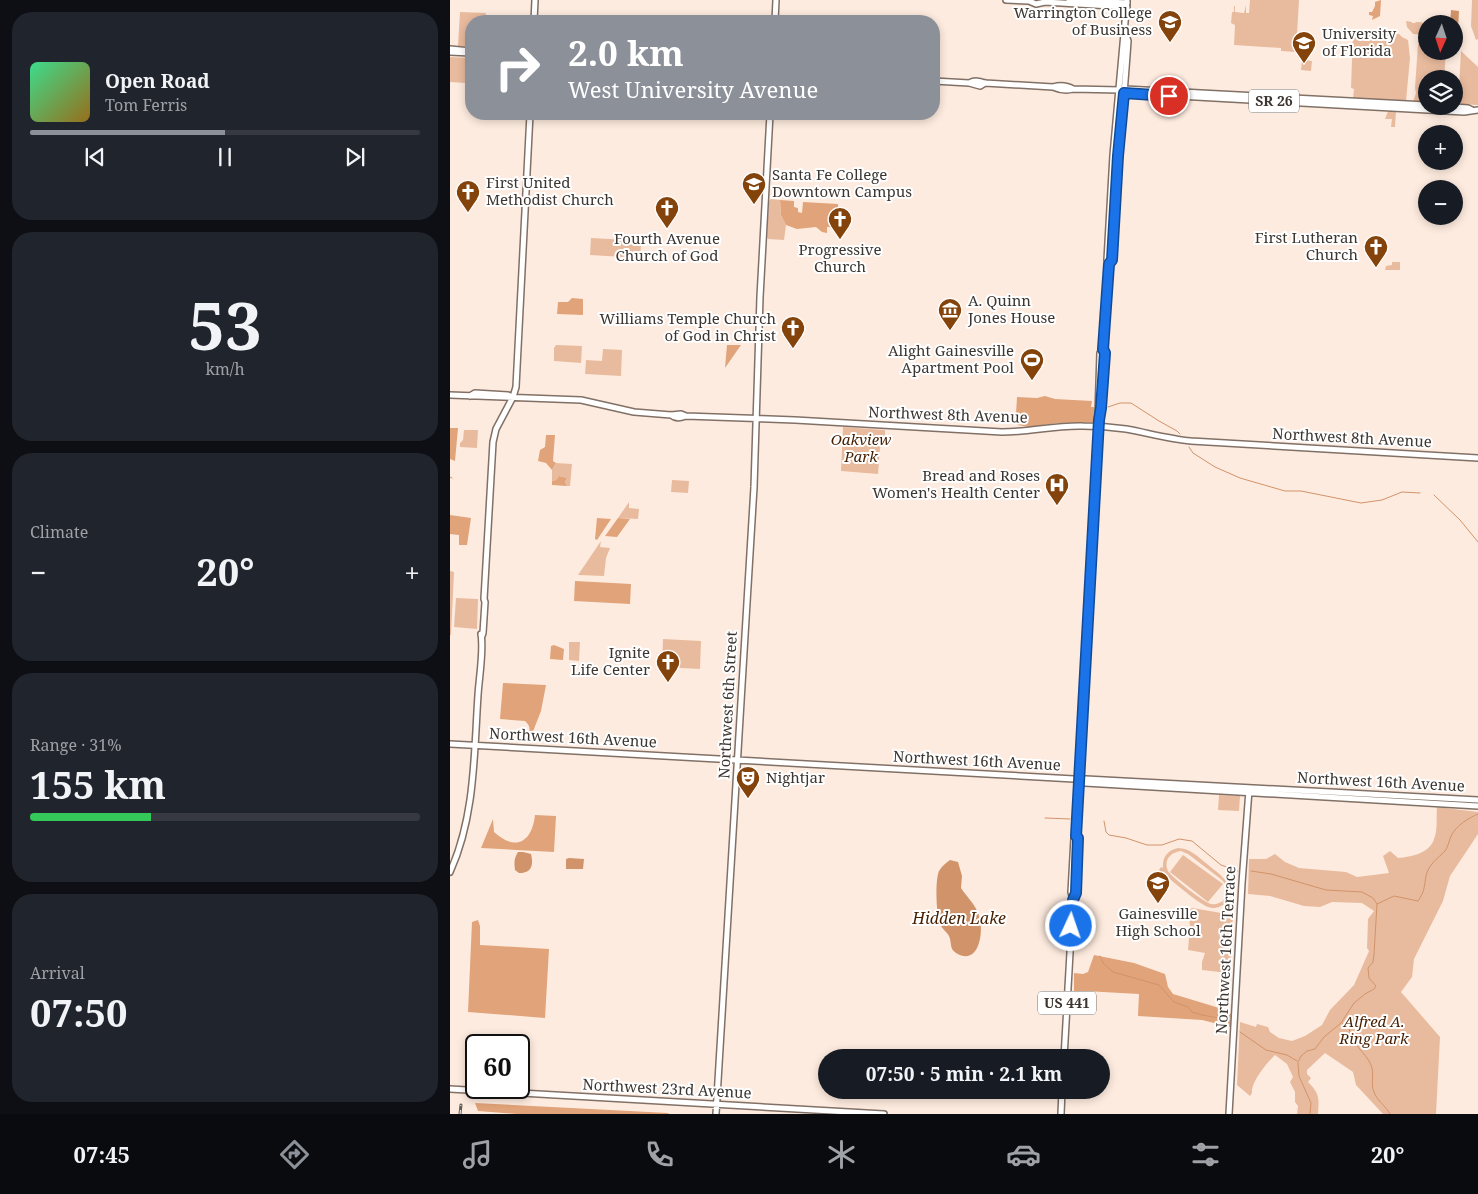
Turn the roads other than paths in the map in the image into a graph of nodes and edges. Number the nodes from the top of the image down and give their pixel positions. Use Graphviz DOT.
graph roads {
  1 [pos="535,0"];
  2 [pos="1006,0"];
  3 [pos="1069,0"];
  4 [pos="776,1"];
  5 [pos="1036,1"];
  6 [pos="1127,3"];
  7 [pos="534,15"];
  8 [pos="775,15"];
  9 [pos="450,50"];
  10 [pos="465,51"];
  11 [pos="940,81"];
  12 [pos="1123,91"];
  13 [pos="1418,106"];
  14 [pos="1475,110"];
  15 [pos="530,120"];
  16 [pos="770,120"];
  17 [pos="450,395"];
  18 [pos="513,397"];
  19 [pos="756,419"];
  20 [pos="1478,458"];
  21 [pos="450,744"];
  22 [pos="475,745"];
  23 [pos="738,760"];
  24 [pos="1079,780"];
  25 [pos="1249,790"];
  26 [pos="1478,803"];
  27 [pos="1076,836"];
  28 [pos="1072,860"];
  29 [pos="450,872"];
  30 [pos="1076,893"];
  31 [pos="1073,900"];
  32 [pos="1065,1049"];
  33 [pos="450,1089"];
  34 [pos="1062,1099"];
  35 [pos="716,1104"];
  36 [pos="716,1114"];
  37 [pos="884,1114"];
  38 [pos="1061,1114"];
  39 [pos="1230,1114"];
  1 -- 7 [label="main road"];
  2 -- 5 [label="main road"];
  3 -- 6 [label="main road"];
  4 -- 8 [label="main road"];
  5 -- 6 [label="main road"];
  6 -- 12 [label="main road, US 441"];
  9 -- 10 [label="main road"];
  11 -- 12 [label="main road"];
  12 -- 13 [label="main road, SR 26"];
  12 -- 14 [label="main road, SR 26"];
  12 -- 24 [label="main road, US 441, bridge"];
  15 -- 18 [label="main road"];
  16 -- 19 [label="main road, Northwest 6th Street"];
  17 -- 18 [label="main road, Northwest 8th Avenue"];
  18 -- 19 [label="main road, Northwest 8th Avenue"];
  18 -- 22 [label="main road"];
  19 -- 20 [label="main road, Northwest 8th Avenue"];
  19 -- 23 [label="main road, Northwest 6th Street"];
  21 -- 22 [label="main road, Northwest 16th Avenue"];
  22 -- 23 [label="main road, Northwest 16th Avenue"];
  22 -- 29 [label="main road"];
  23 -- 24 [label="main road, Northwest 16th Avenue"];
  23 -- 35 [label="main road, Northwest 6th Street"];
  24 -- 25 [label="main road, Northwest 16th Avenue"];
  24 -- 27 [label="main road, US 441"];
  25 -- 26 [label="main road, Northwest 16th Avenue"];
  25 -- 39 [label="main road, Northwest 16th Terrace"];
  27 -- 28 [label="main road, US 441"];
  27 -- 30 [label="main road, US 441"];
  28 -- 30 [label="main road"];
  28 -- 31 [label="main road, US 441"];
  30 -- 31 [label="main road, US 441"];
  31 -- 32 [label="main road, US 441"];
  33 -- 35 [label="main road, Northwest 23rd Avenue"];
  34 -- 38 [label="main road"];
  35 -- 36 [label="main road, Northwest 6th Street"];
  35 -- 37 [label="main road, Northwest 23rd Avenue"];
}
